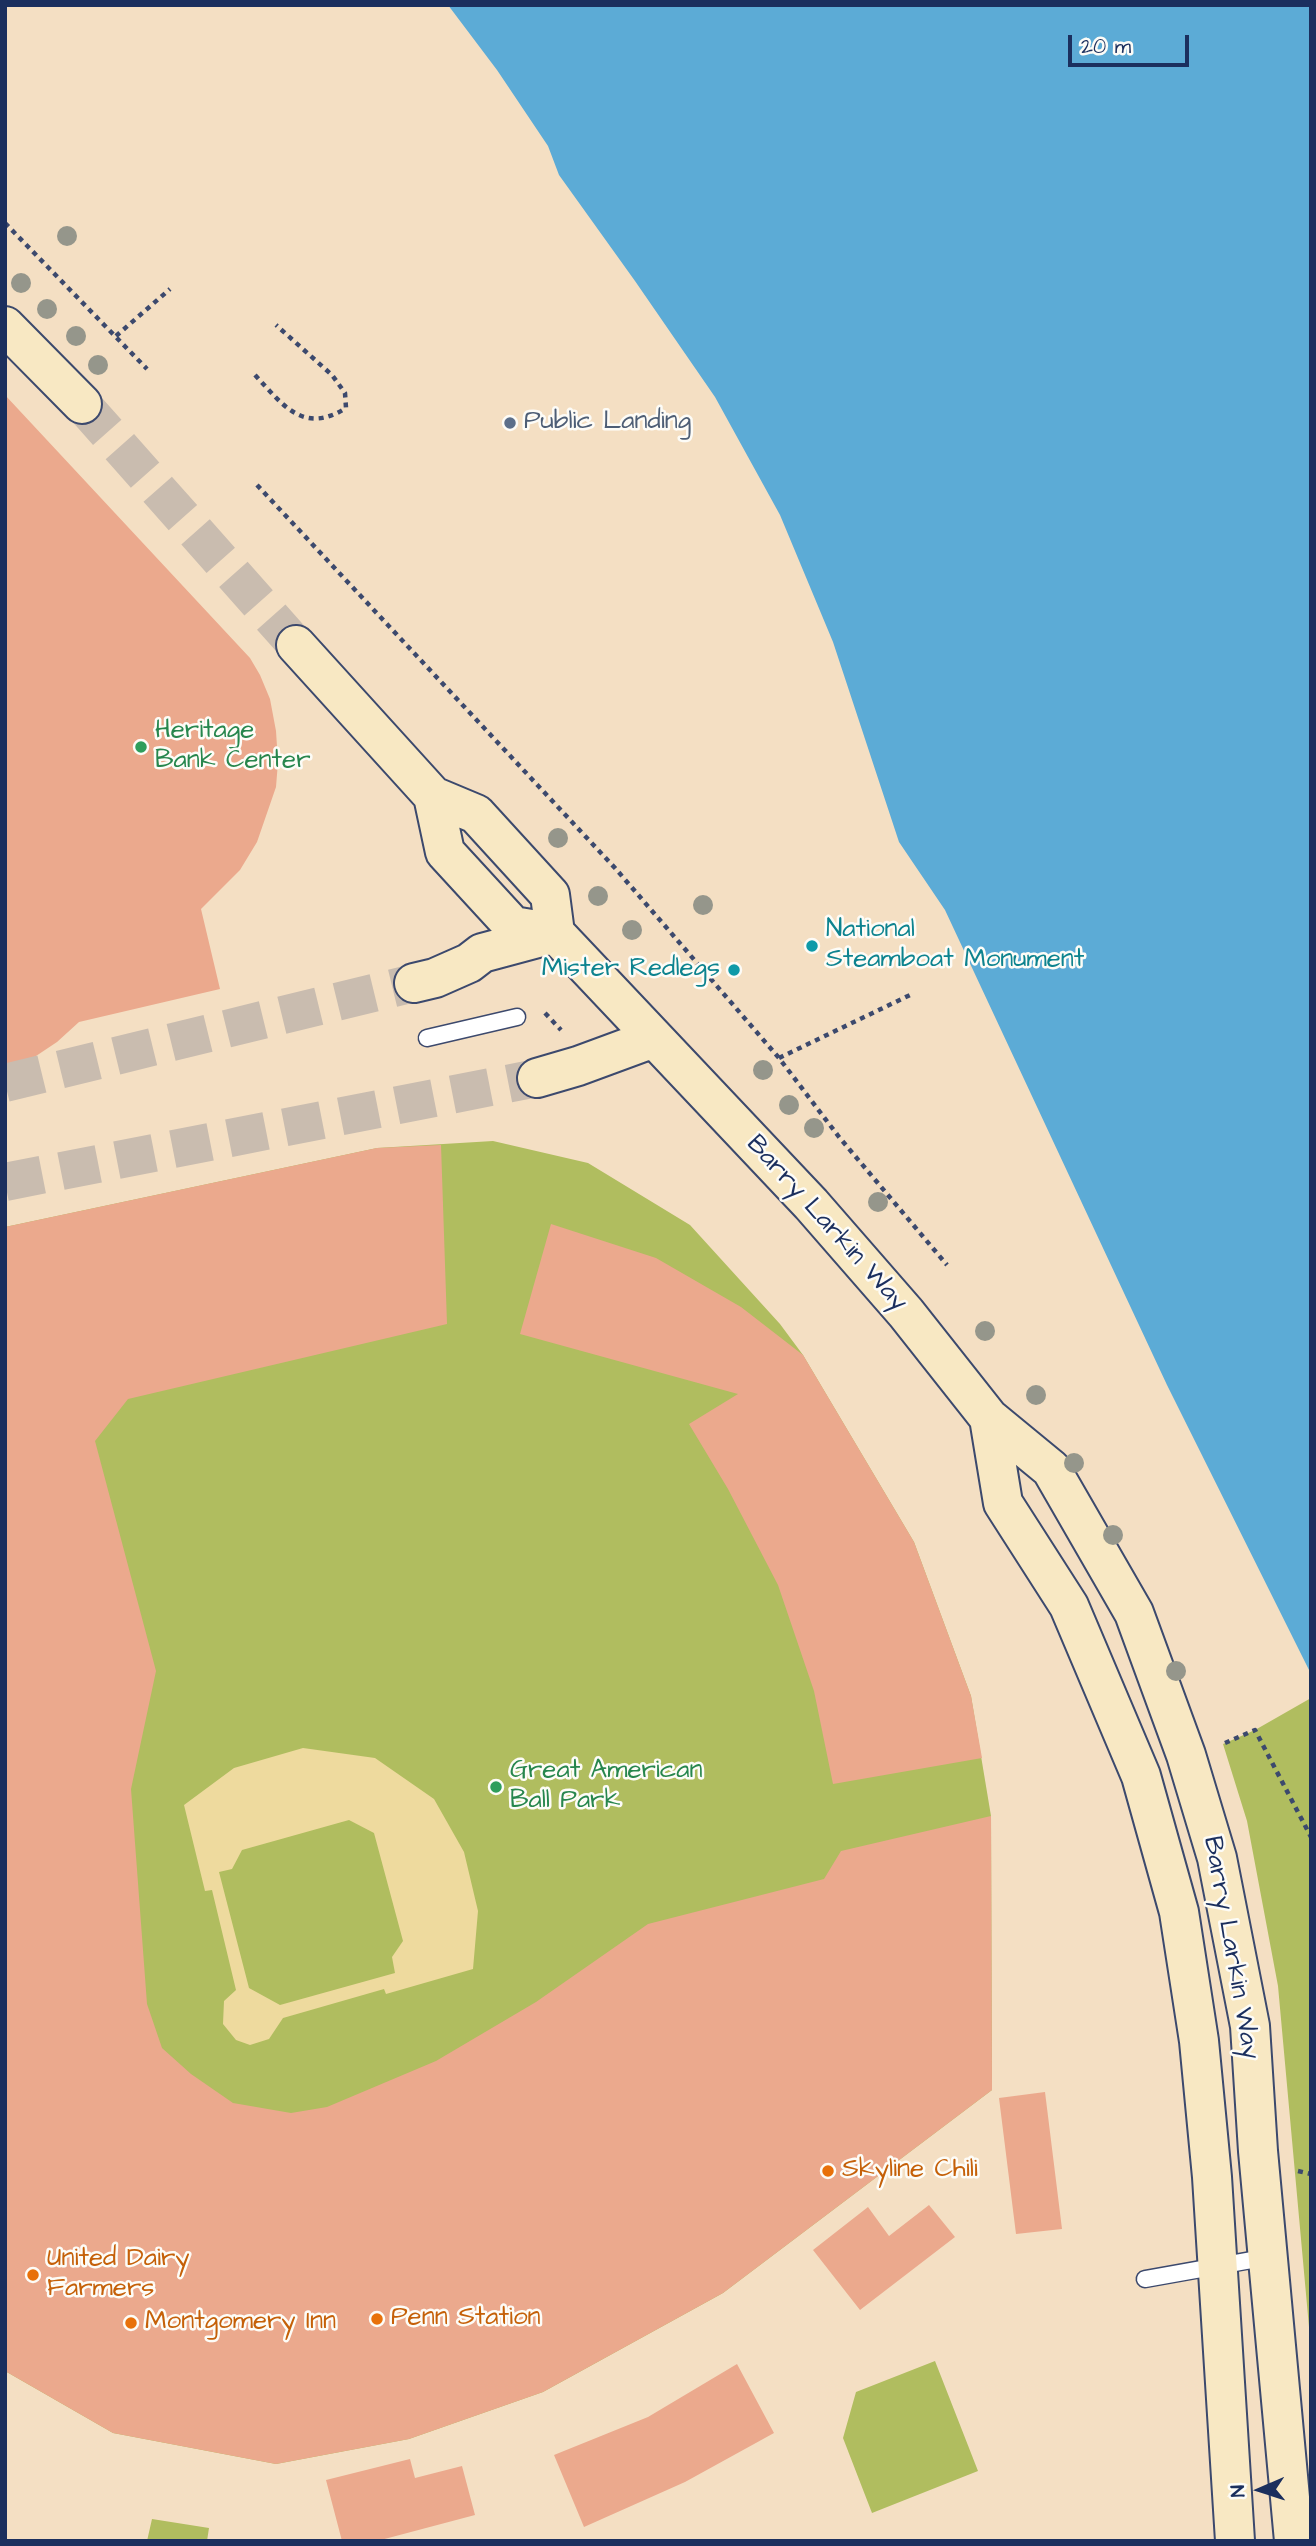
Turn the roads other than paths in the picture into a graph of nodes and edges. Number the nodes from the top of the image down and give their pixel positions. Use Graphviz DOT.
graph roads {
  1 [pos="5,326"];
  2 [pos="82,404"];
  3 [pos="296,645"];
  4 [pos="555,933"];
  5 [pos="414,983"];
  6 [pos="517,1017"];
  7 [pos="427,1038"];
  8 [pos="654,1038"];
  9 [pos="537,1079"];
  10 [pos="989,1418"];
  11 [pos="1268,2257"];
  12 [pos="1218,2266"];
  13 [pos="1145,2279"];
  14 [pos="1235,2541"];
  15 [pos="1294,2541"];
  1 -- 2 [label="main road"];
  3 -- 4 [label="main road"];
  4 -- 5 [label="main road"];
  4 -- 8 [label="main road, Barry Larkin Way"];
  6 -- 7 [label="lane"];
  8 -- 9 [label="main road"];
  8 -- 10 [label="main road, Barry Larkin Way"];
  10 -- 11 [label="main road, Barry Larkin Way"];
  10 -- 12 [label="main road, Barry Larkin Way"];
  11 -- 12 [label="lane"];
  11 -- 15 [label="main road, Barry Larkin Way"];
  12 -- 13 [label="lane"];
  12 -- 14 [label="main road, Barry Larkin Way"];
}
